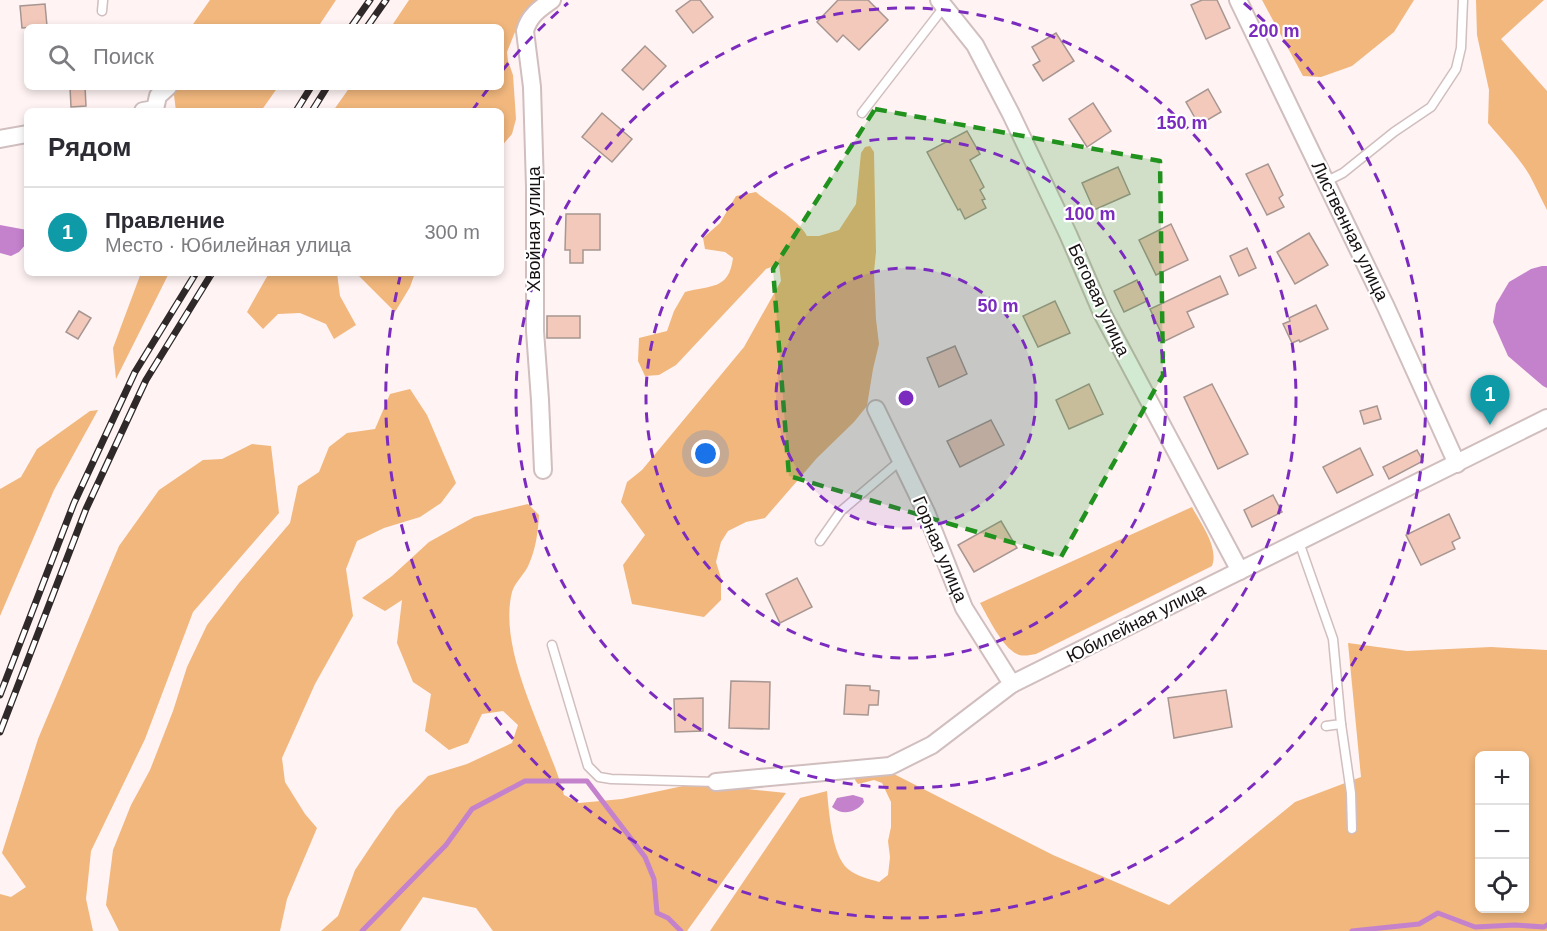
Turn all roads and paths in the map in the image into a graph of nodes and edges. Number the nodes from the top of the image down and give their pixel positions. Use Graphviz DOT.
graph roads {
  1 [pos="103,0"];
  2 [pos="552,0"];
  3 [pos="1238,0"];
  4 [pos="1463,0"];
  5 [pos="941,3"];
  6 [pos="102,10"];
  7 [pos="165,90"];
  8 [pos="155,108"];
  9 [pos="862,113"];
  10 [pos="24,135"];
  11 [pos="0,139"];
  12 [pos="1327,181"];
  13 [pos="876,408"];
  14 [pos="1547,418"];
  15 [pos="901,460"];
  16 [pos="1457,464"];
  17 [pos="543,470"];
  18 [pos="820,541"];
  19 [pos="1299,542"];
  20 [pos="1240,571"];
  21 [pos="552,645"];
  22 [pos="1012,684"];
  23 [pos="1341,724"];
  24 [pos="1326,726"];
  25 [pos="716,782"];
  26 [pos="1352,829"];
  1 -- 6 [label="lane"];
  2 -- 17 [label="street, Хвойная улица"];
  3 -- 12 [label="street, Лиственная улица"];
  4 -- 12 [label="lane"];
  5 -- 9 [label="lane"];
  5 -- 20 [label="street, Беговая улица"];
  7 -- 8 [label="street"];
  10 -- 11 [label="street"];
  12 -- 16 [label="street, Лиственная улица"];
  13 -- 15 [label="street, Горная улица"];
  14 -- 16 [label="street, Юбилейная улица"];
  15 -- 18 [label="lane"];
  15 -- 22 [label="street, Горная улица"];
  16 -- 19 [label="street, Юбилейная улица"];
  19 -- 20 [label="street, Юбилейная улица"];
  19 -- 23 [label="lane"];
  20 -- 22 [label="street, Юбилейная улица"];
  21 -- 25 [label="lane"];
  22 -- 25 [label="street, Юбилейная улица"];
  23 -- 24 [label="lane"];
  23 -- 26 [label="lane"];
}
